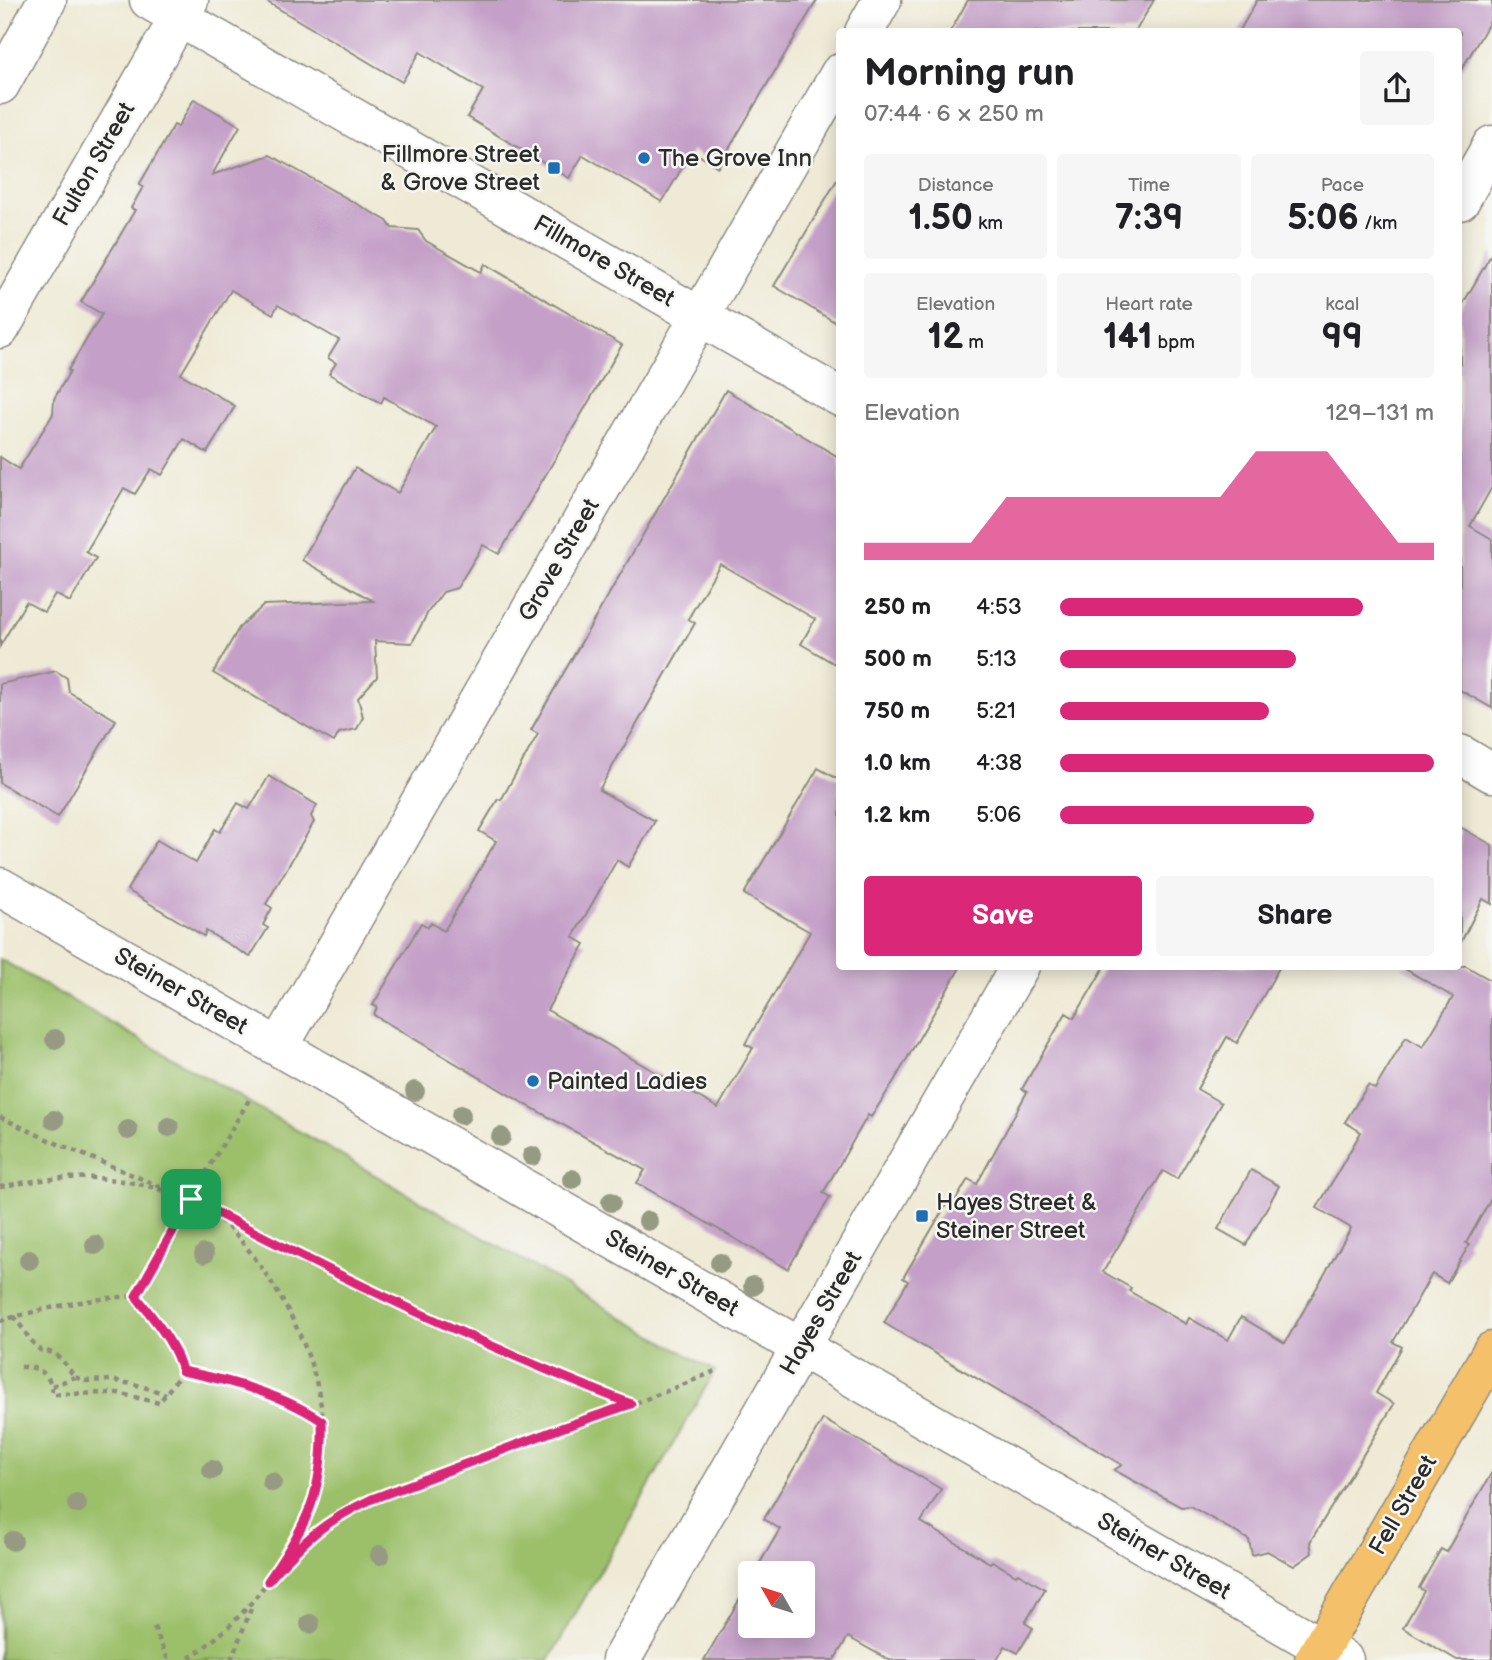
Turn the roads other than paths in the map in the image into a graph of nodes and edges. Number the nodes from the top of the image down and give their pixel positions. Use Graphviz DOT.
graph roads {
  1 [pos="47,0"];
  2 [pos="882,0"];
  3 [pos="172,6"];
  4 [pos="866,28"];
  5 [pos="836,80"];
  6 [pos="0,85"];
  7 [pos="1492,145"];
  8 [pos="1462,198"];
  9 [pos="699,317"];
  10 [pos="0,329"];
  11 [pos="836,395"];
  12 [pos="1462,755"];
  13 [pos="1492,773"];
  14 [pos="0,887"];
  15 [pos="1018,970"];
  16 [pos="279,1047"];
  17 [pos="801,1348"];
  18 [pos="1492,1351"];
  19 [pos="1327,1656"];
  20 [pos="621,1660"];
  1 -- 6 [label="street"];
  2 -- 4 [label="street"];
  3 -- 9 [label="street, Fillmore Street"];
  3 -- 10 [label="street, Fulton Street"];
  5 -- 9 [label="street, Grove Street"];
  7 -- 8 [label="street"];
  9 -- 11 [label="street, Fillmore Street"];
  9 -- 16 [label="street, Grove Street"];
  12 -- 13 [label="street"];
  14 -- 16 [label="street, Steiner Street"];
  15 -- 17 [label="street, Hayes Street"];
  16 -- 17 [label="street, Steiner Street"];
  17 -- 19 [label="street, Steiner Street"];
  17 -- 20 [label="street, Hayes Street"];
  18 -- 19 [label="main road, Fell Street"];
}
